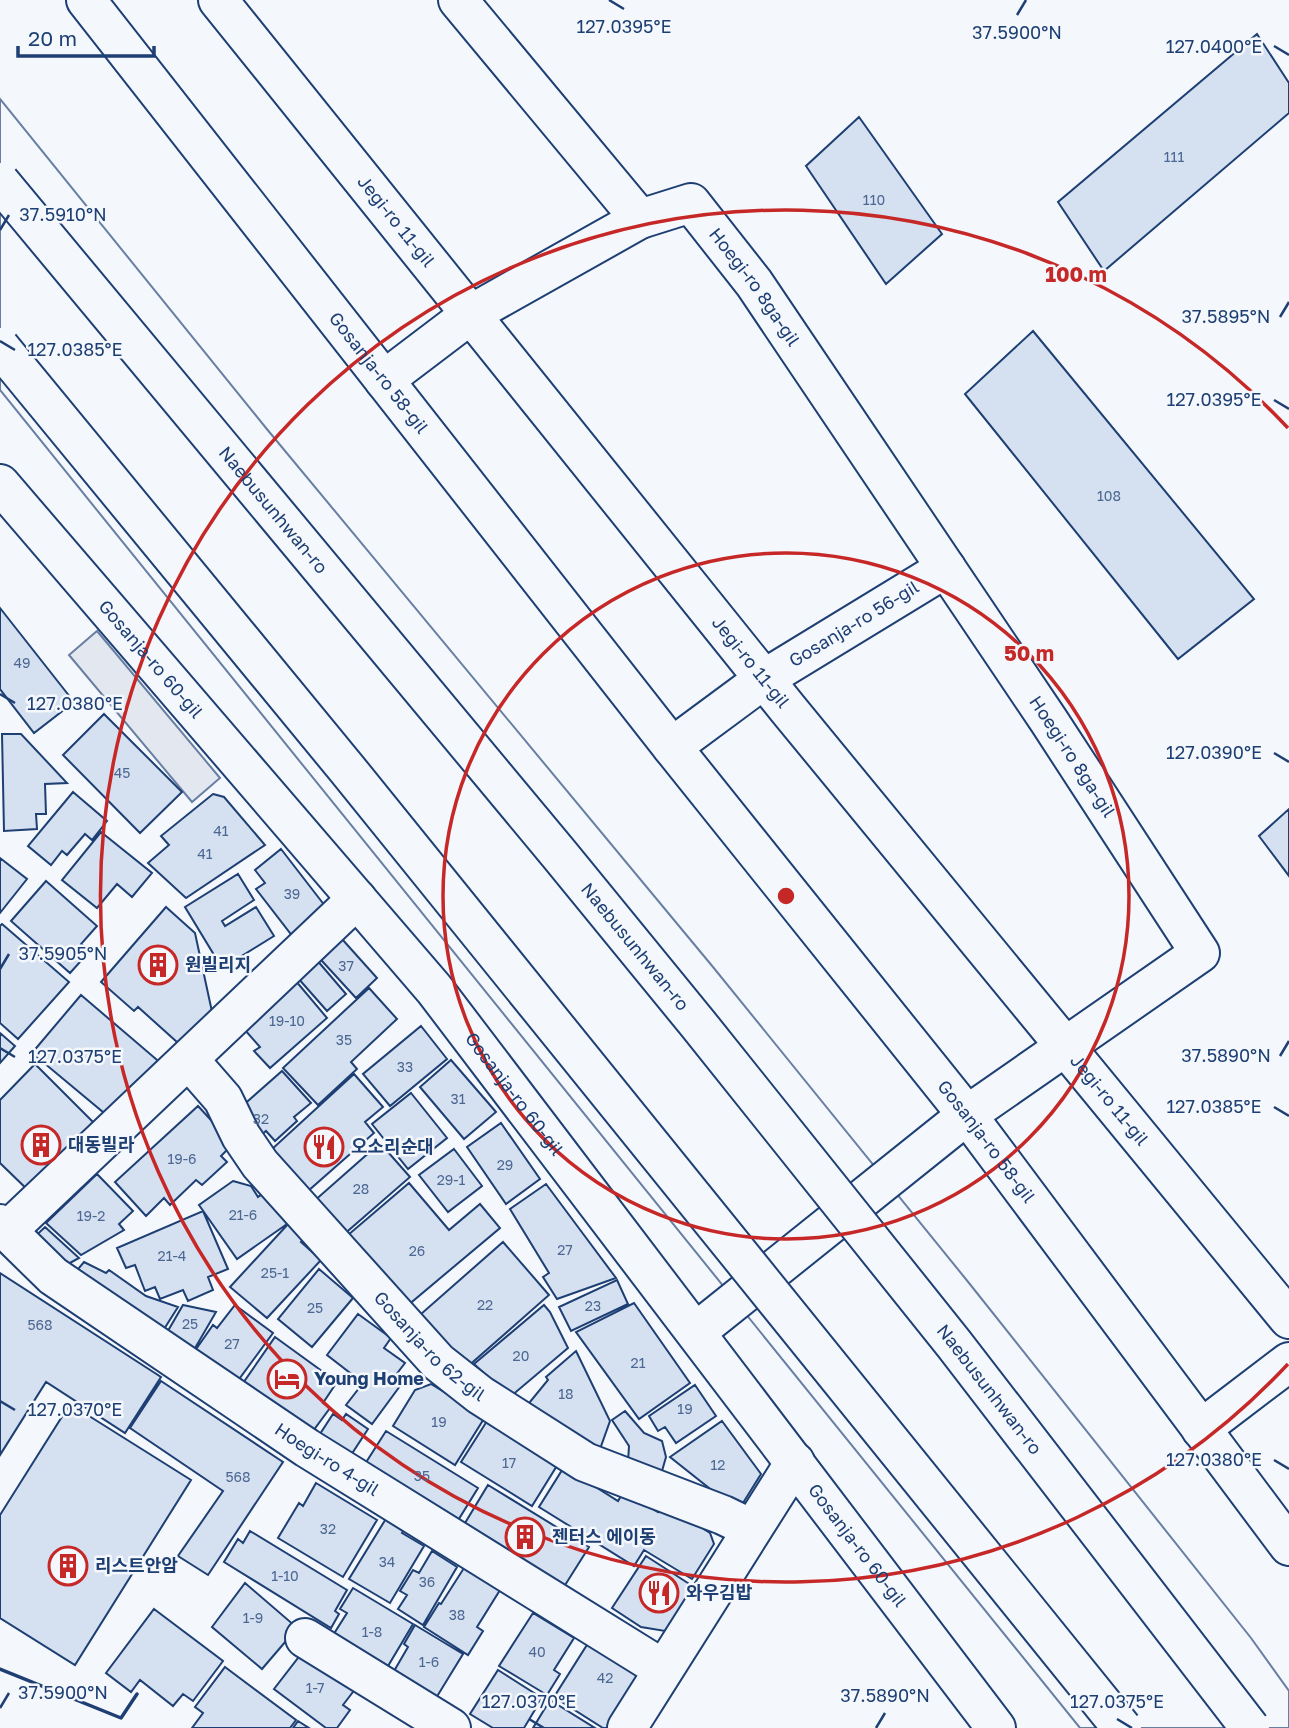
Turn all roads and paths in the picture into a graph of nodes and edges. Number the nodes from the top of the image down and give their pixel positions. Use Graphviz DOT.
graph roads {
  1 [pos="86,0"];
  2 [pos="218,0"];
  3 [pos="458,0"];
  4 [pos="0,182"];
  5 [pos="640,219"];
  6 [pos="471,314"];
  7 [pos="0,347"];
  8 [pos="384,380"];
  9 [pos="0,484"];
  10 [pos="946,568"];
  11 [pos="764,680"];
  12 [pos="672,747"];
  13 [pos="357,899"];
  14 [pos="1064,1045"];
  15 [pos="188,1060"];
  16 [pos="953,1126"];
  17 [pos="3,1228"];
  18 [pos="1289,1319"];
  19 [pos="704,1325"];
  20 [pos="1289,1362"];
  21 [pos="1201,1429"];
  22 [pos="795,1462"];
  23 [pos="752,1529"];
  24 [pos="1289,1546"];
  25 [pos="306,1638"];
  26 [pos="663,1669"];
  27 [pos="451,1728"];
  28 [pos="627,1728"];
  29 [pos="996,1728"];
  30 [pos="1122,1728"];
  31 [pos="1250,1728"];
  1 -- 8 [label="main road, Gosanja-ro 58-gil"];
  2 -- 6 [label="main road, Jegi-ro 11-gil"];
  3 -- 5 [label="main road"];
  4 -- 31 [label="main road, Naebusunhwan-ro, bridge"];
  5 -- 6 [label="main road, Hoegi-ro 8ga-gil"];
  5 -- 10 [label="main road, Hoegi-ro 8ga-gil"];
  6 -- 8 [label="main road, Hoegi-ro 8ga-gil"];
  6 -- 11 [label="main road, Jegi-ro 11-gil"];
  7 -- 30 [label="main road, bridge"];
  8 -- 12 [label="main road, Gosanja-ro 58-gil"];
  9 -- 13 [label="main road, Gosanja-ro 60-gil"];
  10 -- 11 [label="main road, Gosanja-ro 56-gil"];
  10 -- 14 [label="main road, Hoegi-ro 8ga-gil"];
  11 -- 12 [label="main road"];
  11 -- 14 [label="main road, Jegi-ro 11-gil"];
  12 -- 16 [label="main road, Gosanja-ro 58-gil"];
  13 -- 15 [label="main road, Hoegi-ro 4-gil"];
  13 -- 19 [label="main road, Gosanja-ro 60-gil"];
  14 -- 16 [label="main road, Hoegi-ro 8ga-gil"];
  14 -- 18 [label="main road, Jegi-ro 11-gil"];
  15 -- 17 [label="main road, Hoegi-ro 4-gil"];
  15 -- 23 [label="main road, Gosanja-ro 62-gil"];
  16 -- 19 [label="main road, Hoegi-ro 8ga-gil, bridge"];
  16 -- 21 [label="main road, Gosanja-ro 58-gil"];
  17 -- 26 [label="main road, Hoegi-ro 4-gil"];
  19 -- 22 [label="main road, Gosanja-ro 60-gil"];
  20 -- 21 [label="main road"];
  21 -- 24 [label="main road, Gosanja-ro 58-gil"];
  22 -- 23 [label="main road"];
  22 -- 29 [label="main road, Gosanja-ro 60-gil"];
  23 -- 26 [label="main road"];
  25 -- 27 [label="main road"];
  26 -- 28 [label="main road"];
}
